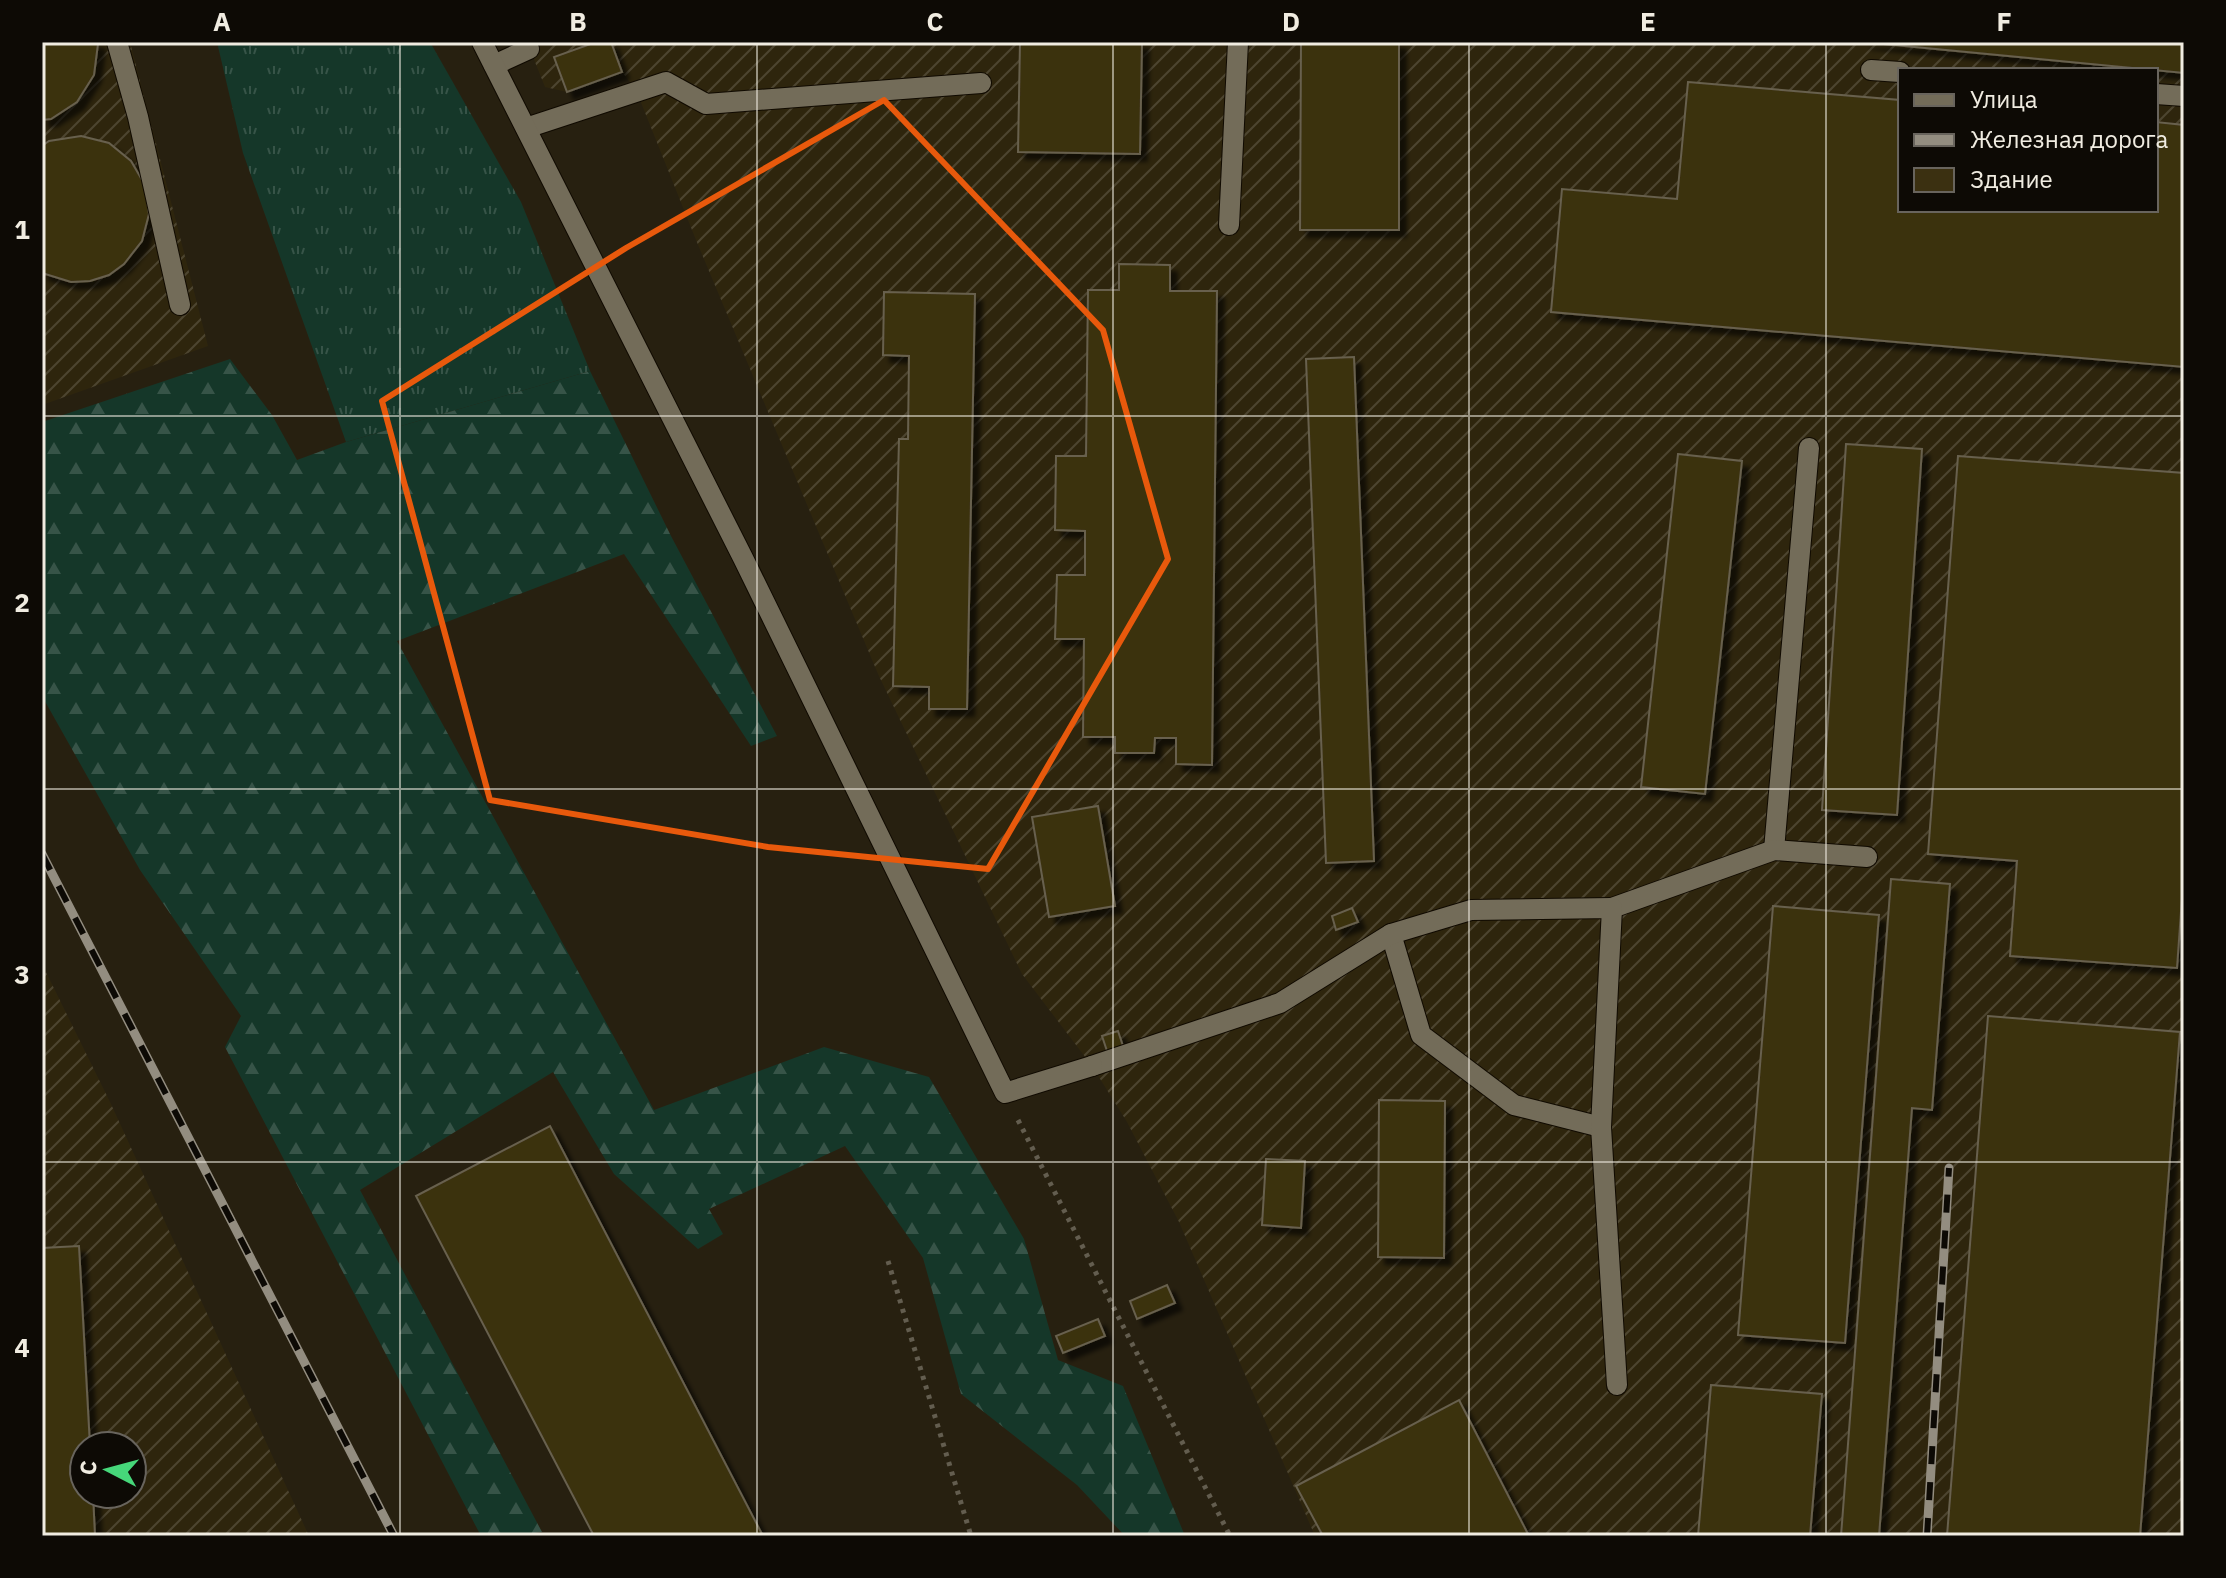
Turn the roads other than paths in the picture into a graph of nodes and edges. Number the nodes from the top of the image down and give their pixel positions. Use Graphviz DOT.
graph roads {
  1 [pos="117,42"];
  2 [pos="482,42"];
  3 [pos="1238,42"];
  4 [pos="529,49"];
  5 [pos="494,65"];
  6 [pos="1871,70"];
  7 [pos="1898,72"];
  8 [pos="981,83"];
  9 [pos="2158,94"];
  10 [pos="2184,96"];
  11 [pos="526,128"];
  12 [pos="1229,225"];
  13 [pos="180,305"];
  14 [pos="1809,448"];
  15 [pos="1774,850"];
  16 [pos="1867,857"];
  17 [pos="1612,908"];
  18 [pos="1391,934"];
  19 [pos="1601,1127"];
  20 [pos="1617,1385"];
  1 -- 13 [label="street"];
  2 -- 5 [label="street"];
  3 -- 12 [label="street"];
  4 -- 5 [label="street"];
  5 -- 11 [label="street"];
  6 -- 7 [label="street"];
  8 -- 11 [label="street"];
  9 -- 10 [label="street"];
  11 -- 18 [label="street"];
  14 -- 15 [label="street"];
  15 -- 16 [label="street"];
  15 -- 17 [label="street"];
  17 -- 18 [label="street"];
  17 -- 19 [label="street"];
  18 -- 19 [label="street"];
  19 -- 20 [label="street"];
}
